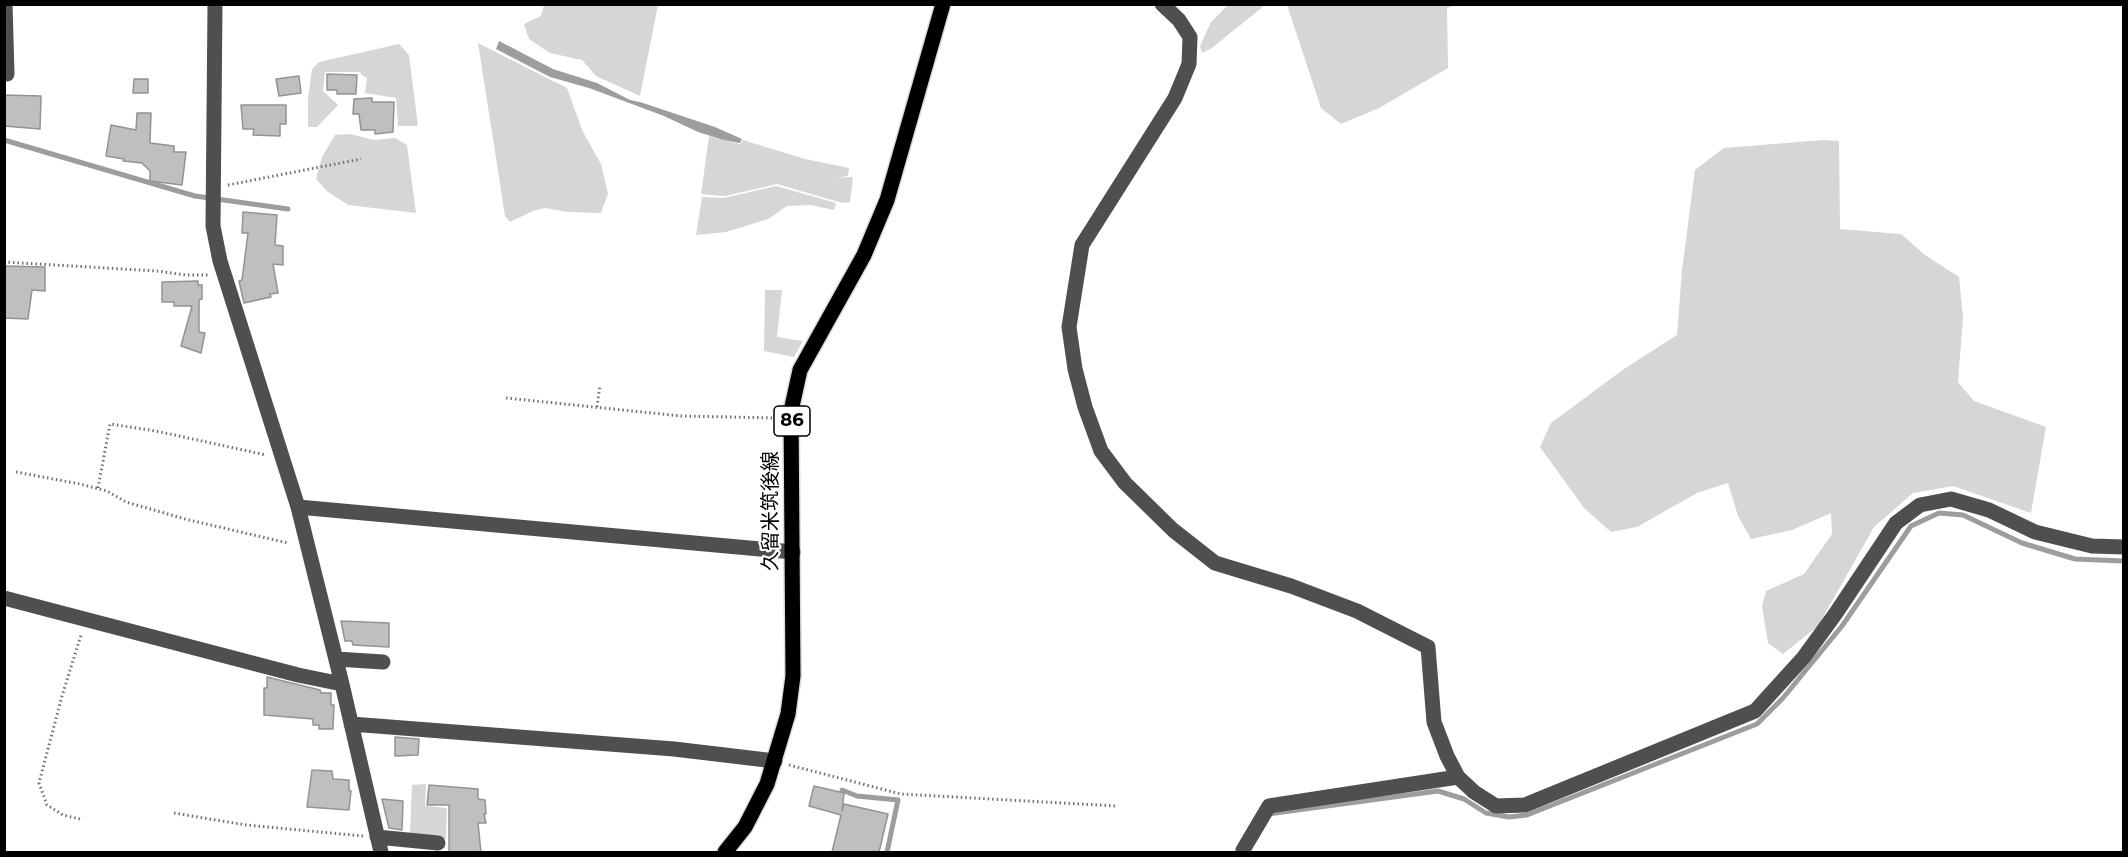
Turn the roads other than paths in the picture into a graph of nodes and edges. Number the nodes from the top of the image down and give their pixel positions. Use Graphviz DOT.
graph roads {
  1 [pos="5,4"];
  2 [pos="215,4"];
  3 [pos="943,4"];
  4 [pos="1162,4"];
  5 [pos="7,74"];
  6 [pos="298,507"];
  7 [pos="2124,548"];
  8 [pos="793,552"];
  9 [pos="4,598"];
  10 [pos="336,658"];
  11 [pos="383,662"];
  12 [pos="342,684"];
  13 [pos="351,724"];
  14 [pos="775,761"];
  15 [pos="1458,777"];
  16 [pos="376,842"];
  17 [pos="438,843"];
  18 [pos="725,852"];
  19 [pos="1243,852"];
  1 -- 5 [label="street"];
  2 -- 6 [label="street"];
  3 -- 8 [label="main road, 久留米筑後線 / 86"];
  4 -- 15 [label="street"];
  6 -- 8 [label="street"];
  6 -- 10 [label="street"];
  7 -- 15 [label="street"];
  8 -- 14 [label="main road, 久留米筑後線 / 86"];
  9 -- 12 [label="street"];
  10 -- 11 [label="street"];
  10 -- 12 [label="street"];
  12 -- 13 [label="street"];
  13 -- 14 [label="street"];
  13 -- 16 [label="street"];
  14 -- 18 [label="main road, 久留米筑後線 / 86"];
  15 -- 19 [label="street"];
  16 -- 17 [label="street"];
}
